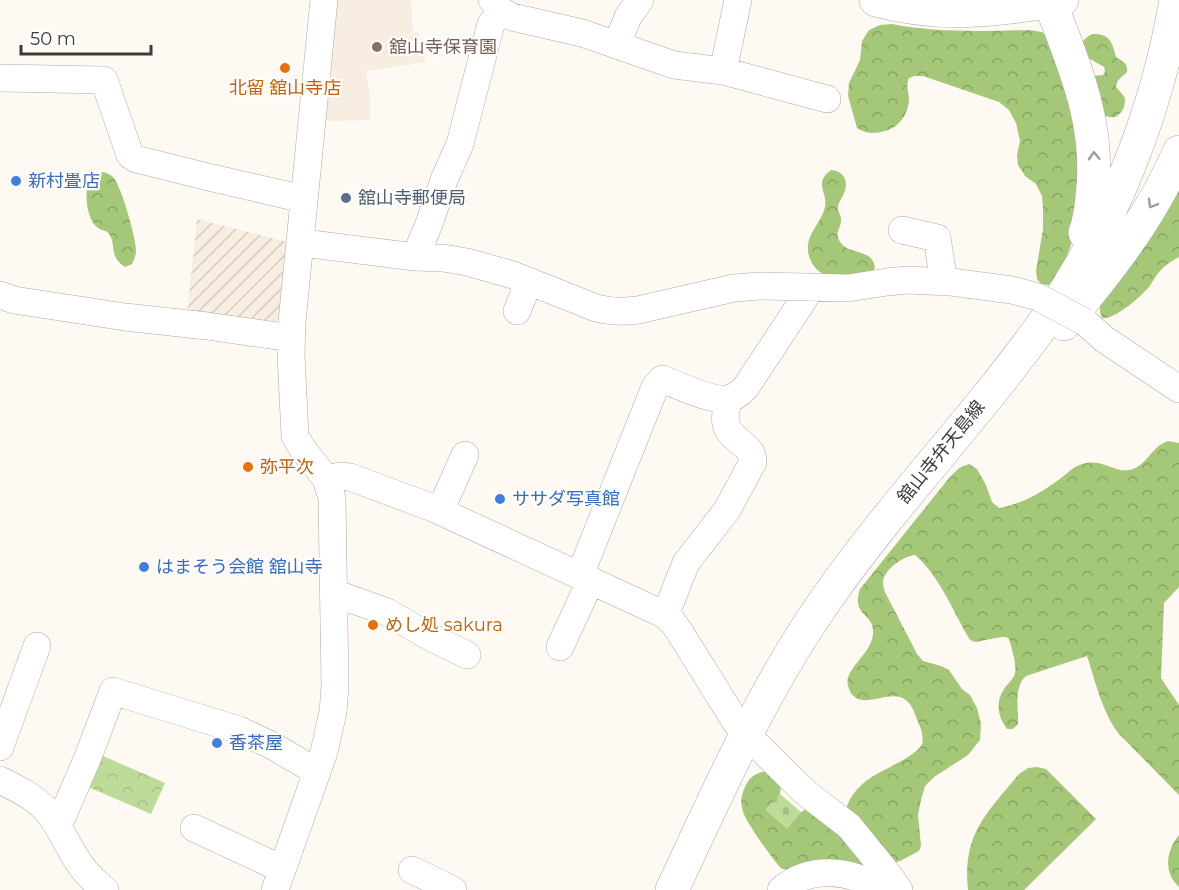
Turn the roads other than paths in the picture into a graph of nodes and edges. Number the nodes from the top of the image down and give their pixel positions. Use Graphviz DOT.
graph roads {
  1 [pos="324,0"];
  2 [pos="640,0"];
  3 [pos="738,0"];
  4 [pos="876,0"];
  5 [pos="1176,0"];
  6 [pos="1056,1"];
  7 [pos="497,6"];
  8 [pos="617,44"];
  9 [pos="723,71"];
  10 [pos="0,78"];
  11 [pos="827,99"];
  12 [pos="1179,152"];
  13 [pos="304,199"];
  14 [pos="902,230"];
  15 [pos="301,243"];
  16 [pos="415,257"];
  17 [pos="529,281"];
  18 [pos="944,282"];
  19 [pos="808,287"];
  20 [pos="0,295"];
  21 [pos="1050,296"];
  22 [pos="517,311"];
  23 [pos="291,338"];
  24 [pos="1179,389"];
  25 [pos="728,399"];
  26 [pos="948,444"];
  27 [pos="465,455"];
  28 [pos="326,479"];
  29 [pos="441,511"];
  30 [pos="586,578"];
  31 [pos="334,593"];
  32 [pos="663,614"];
  33 [pos="37,646"];
  34 [pos="560,647"];
  35 [pos="467,655"];
  36 [pos="747,735"];
  37 [pos="0,747"];
  38 [pos="317,772"];
  39 [pos="0,780"];
  40 [pos="56,823"];
  41 [pos="194,828"];
  42 [pos="411,873"];
  43 [pos="279,880"];
  44 [pos="105,890"];
  45 [pos="453,890"];
  46 [pos="672,890"];
  47 [pos="781,890"];
  48 [pos="879,890"];
  49 [pos="899,890"];
  1 -- 13 [label="street"];
  2 -- 8 [label="street"];
  3 -- 9 [label="street"];
  4 -- 6 [label="main road"];
  5 -- 21 [label="main road, 舘山寺弁天島線"];
  21 -- 6 [label="main road, one-way"];
  7 -- 8 [label="street"];
  7 -- 16 [label="street"];
  8 -- 9 [label="street"];
  9 -- 11 [label="street"];
  10 -- 13 [label="street"];
  12 -- 26 [label="main road, one-way"];
  13 -- 15 [label="street"];
  14 -- 18 [label="street"];
  15 -- 16 [label="street"];
  15 -- 23 [label="street"];
  16 -- 17 [label="street"];
  17 -- 19 [label="street"];
  17 -- 22 [label="street"];
  18 -- 19 [label="street"];
  18 -- 21 [label="street"];
  19 -- 25 [label="street"];
  20 -- 23 [label="street"];
  21 -- 24 [label="street, bridge"];
  21 -- 26 [label="main road, 舘山寺弁天島線"];
  23 -- 28 [label="street"];
  25 -- 30 [label="street"];
  25 -- 32 [label="street"];
  26 -- 36 [label="main road, 舘山寺弁天島線"];
  27 -- 29 [label="street"];
  28 -- 29 [label="street"];
  28 -- 31 [label="street"];
  29 -- 30 [label="street"];
  30 -- 32 [label="street"];
  30 -- 34 [label="street"];
  31 -- 35 [label="street"];
  31 -- 38 [label="street"];
  32 -- 36 [label="street"];
  33 -- 37 [label="street"];
  36 -- 46 [label="main road, 舘山寺弁天島線"];
  36 -- 49 [label="street"];
  38 -- 40 [label="street"];
  38 -- 43 [label="street"];
  39 -- 40 [label="street"];
  40 -- 44 [label="street"];
  41 -- 43 [label="street"];
  42 -- 45 [label="street"];
  47 -- 48 [label="street"];
}
